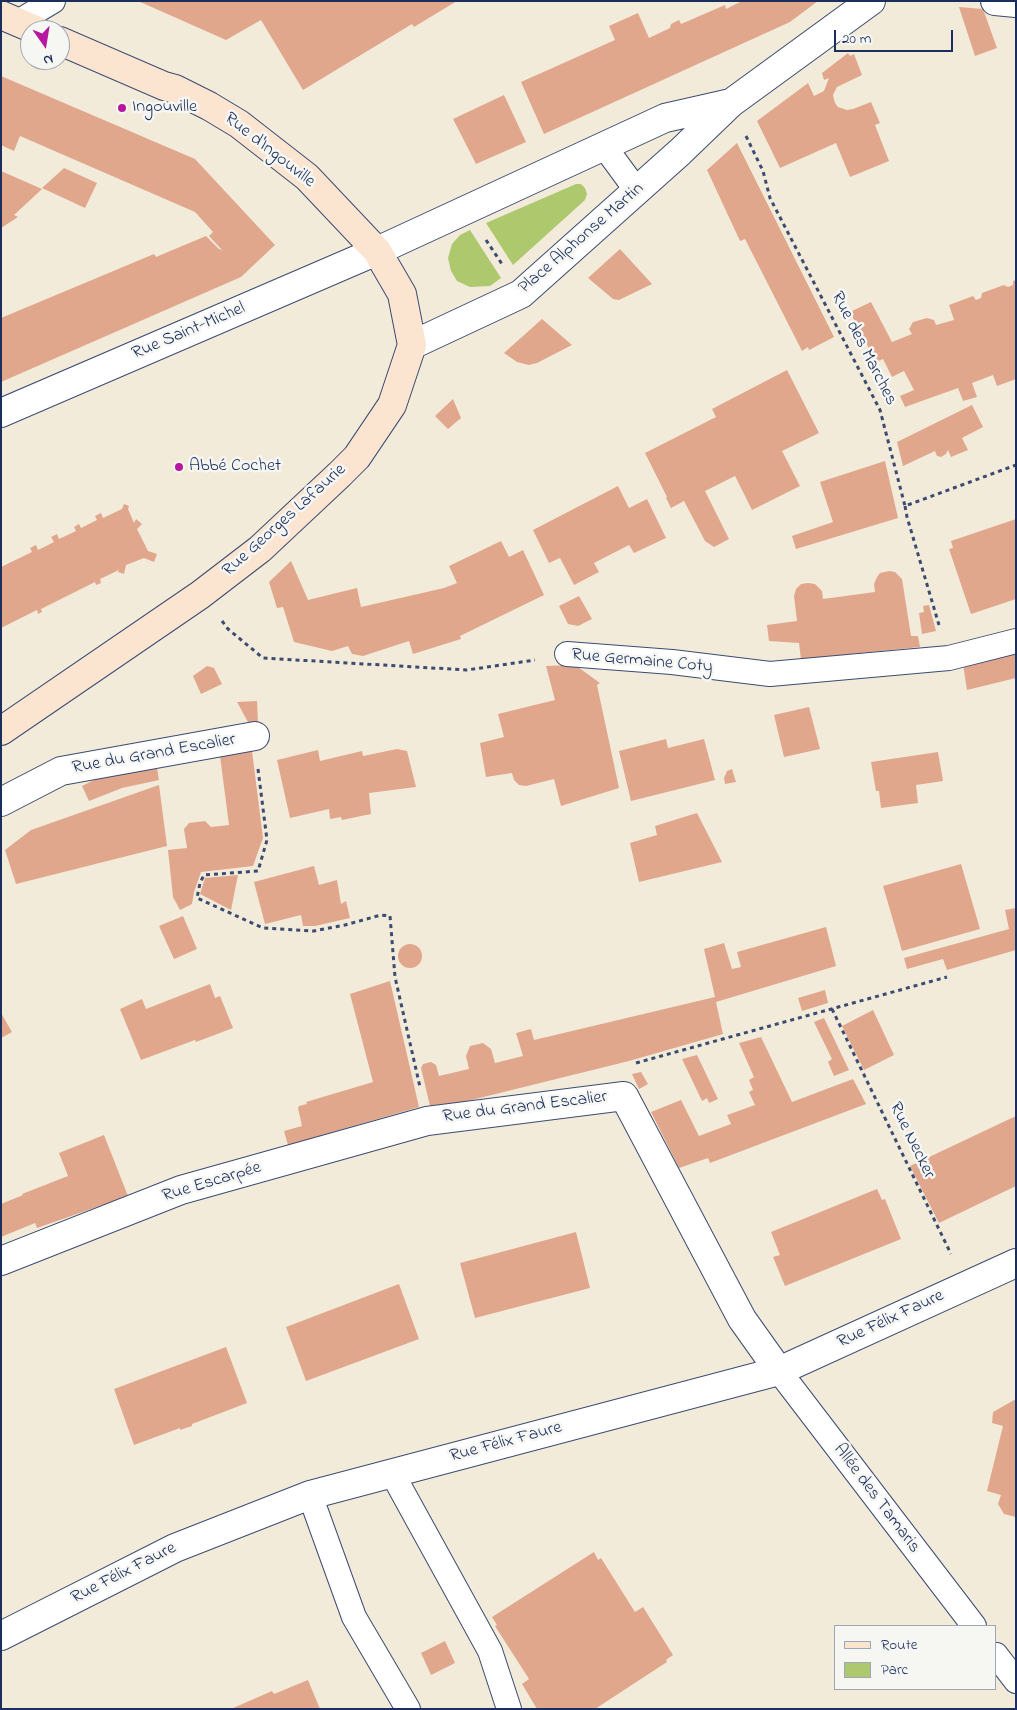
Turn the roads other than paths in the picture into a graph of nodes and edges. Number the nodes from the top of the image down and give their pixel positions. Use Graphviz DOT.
graph roads {
  1 [pos="53,1"];
  2 [pos="871,1"];
  3 [pos="995,1"];
  4 [pos="1016,3"];
  5 [pos="18,22"];
  6 [pos="70,45"];
  7 [pos="731,104"];
  8 [pos="604,146"];
  9 [pos="637,191"];
  10 [pos="377,251"];
  11 [pos="412,345"];
  12 [pos="1,413"];
  13 [pos="1016,641"];
  14 [pos="567,654"];
  15 [pos="1,731"];
  16 [pos="255,736"];
  17 [pos="1,802"];
  18 [pos="428,1121"];
  19 [pos="1,1261"];
  20 [pos="1016,1263"];
  21 [pos="779,1371"];
  22 [pos="392,1473"];
  23 [pos="310,1494"];
  24 [pos="973,1625"];
  25 [pos="1,1636"];
  26 [pos="997,1656"];
  27 [pos="1016,1682"];
  28 [pos="408,1709"];
  29 [pos="509,1709"];
  1 -- 5 [label="lane"];
  2 -- 7 [label="street, Place Alphonse Martin"];
  3 -- 4 [label="street"];
  6 -- 10 [label="street, Rue d'Ingouville"];
  7 -- 8 [label="street, Place Alphonse Martin"];
  7 -- 9 [label="street, Place Alphonse Martin"];
  8 -- 9 [label="lane"];
  8 -- 10 [label="street, Place Alphonse Martin"];
  9 -- 11 [label="street, Place Alphonse Martin"];
  10 -- 11 [label="street, Rue Georges Lafaurie"];
  10 -- 12 [label="street, Rue Saint-Michel"];
  11 -- 15 [label="street, Rue Georges Lafaurie"];
  13 -- 14 [label="lane, Rue Germaine Coty"];
  16 -- 17 [label="street, Rue du Grand Escalier"];
  18 -- 19 [label="street, Rue Escarpée"];
  18 -- 21 [label="street, Rue du Grand Escalier"];
  20 -- 21 [label="street, Rue Félix Faure"];
  21 -- 22 [label="street, Rue Félix Faure"];
  21 -- 24 [label="lane, Allée des Tamaris"];
  22 -- 23 [label="street, Rue Félix Faure"];
  22 -- 29 [label="lane"];
  23 -- 25 [label="street, Rue Félix Faure"];
  23 -- 28 [label="lane"];
  26 -- 27 [label="lane"];
}
